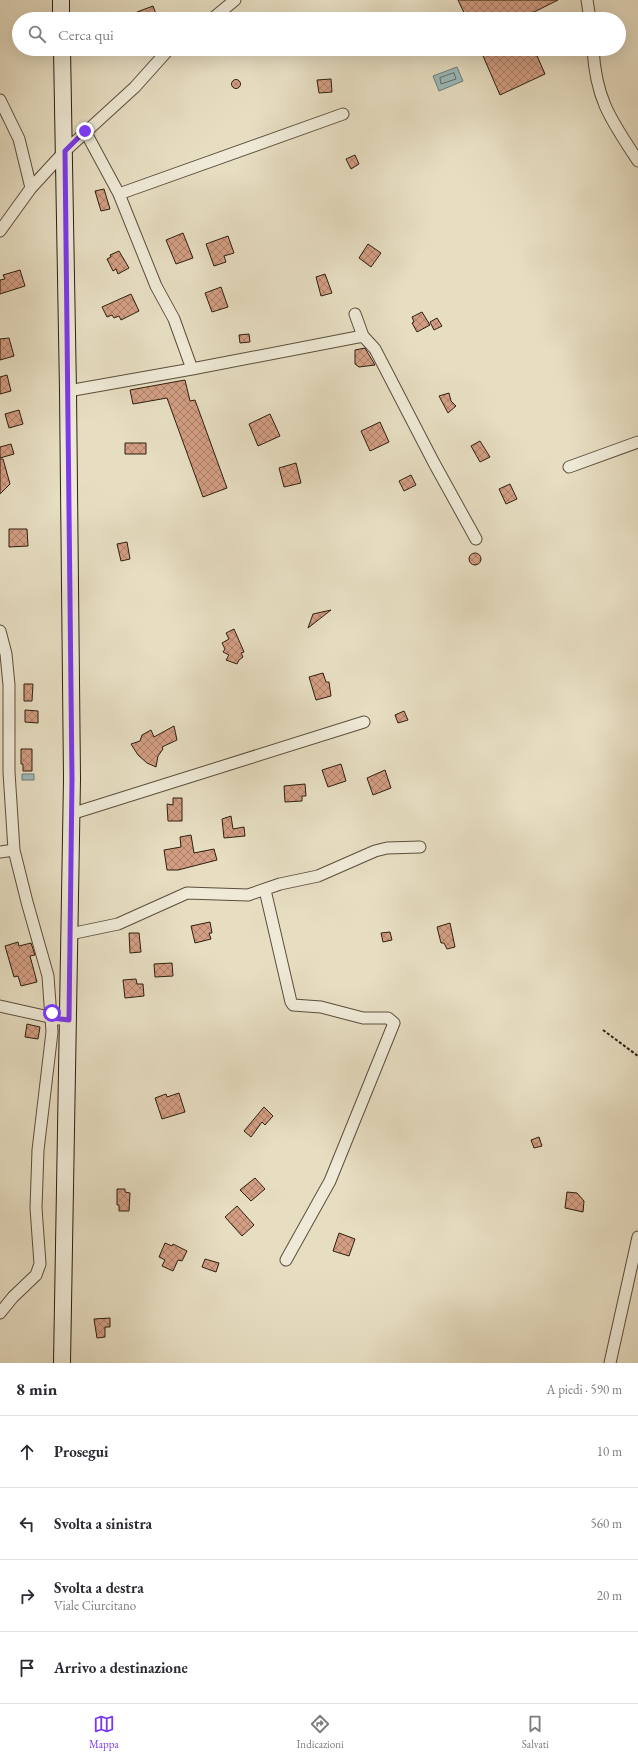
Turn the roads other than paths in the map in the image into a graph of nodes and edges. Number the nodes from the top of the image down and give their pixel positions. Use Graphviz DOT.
graph roads {
  1 [pos="61,0"];
  2 [pos="235,0"];
  3 [pos="587,0"];
  4 [pos="61,12"];
  5 [pos="220,12"];
  6 [pos="589,12"];
  7 [pos="62,56"];
  8 [pos="163,56"];
  9 [pos="593,56"];
  10 [pos="0,100"];
  11 [pos="343,114"];
  12 [pos="85,131"];
  13 [pos="65,151"];
  14 [pos="638,161"];
  15 [pos="30,188"];
  16 [pos="118,194"];
  17 [pos="0,231"];
  18 [pos="355,314"];
  19 [pos="363,336"];
  20 [pos="192,369"];
  21 [pos="68,390"];
  22 [pos="638,442"];
  23 [pos="569,467"];
  24 [pos="476,538"];
  25 [pos="0,631"];
  26 [pos="364,722"];
  27 [pos="71,814"];
  28 [pos="420,847"];
  29 [pos="14,850"];
  30 [pos="0,852"];
  31 [pos="265,890"];
  32 [pos="70,934"];
  33 [pos="0,1006"];
  34 [pos="52,1018"];
  35 [pos="69,1020"];
  36 [pos="638,1237"];
  37 [pos="286,1260"];
  38 [pos="0,1313"];
  39 [pos="62,1363"];
  40 [pos="610,1363"];
  1 -- 4 [label="main road"];
  2 -- 5 [label="street"];
  3 -- 6 [label="street"];
  7 -- 13 [label="main road"];
  8 -- 12 [label="street"];
  9 -- 14 [label="street"];
  10 -- 15 [label="street"];
  11 -- 16 [label="street"];
  12 -- 13 [label="street"];
  12 -- 16 [label="street"];
  13 -- 15 [label="street"];
  13 -- 21 [label="main road"];
  15 -- 17 [label="street"];
  16 -- 20 [label="street"];
  18 -- 19 [label="street"];
  19 -- 20 [label="street"];
  19 -- 24 [label="street"];
  20 -- 21 [label="street"];
  21 -- 27 [label="main road"];
  22 -- 23 [label="street"];
  25 -- 29 [label="street"];
  26 -- 27 [label="street"];
  27 -- 32 [label="main road"];
  28 -- 31 [label="street"];
  29 -- 30 [label="street"];
  29 -- 34 [label="street"];
  31 -- 32 [label="street"];
  31 -- 37 [label="street"];
  32 -- 35 [label="main road"];
  33 -- 34 [label="street"];
  34 -- 35 [label="street"];
  34 -- 38 [label="street"];
  35 -- 39 [label="main road"];
  36 -- 40 [label="street"];
}
